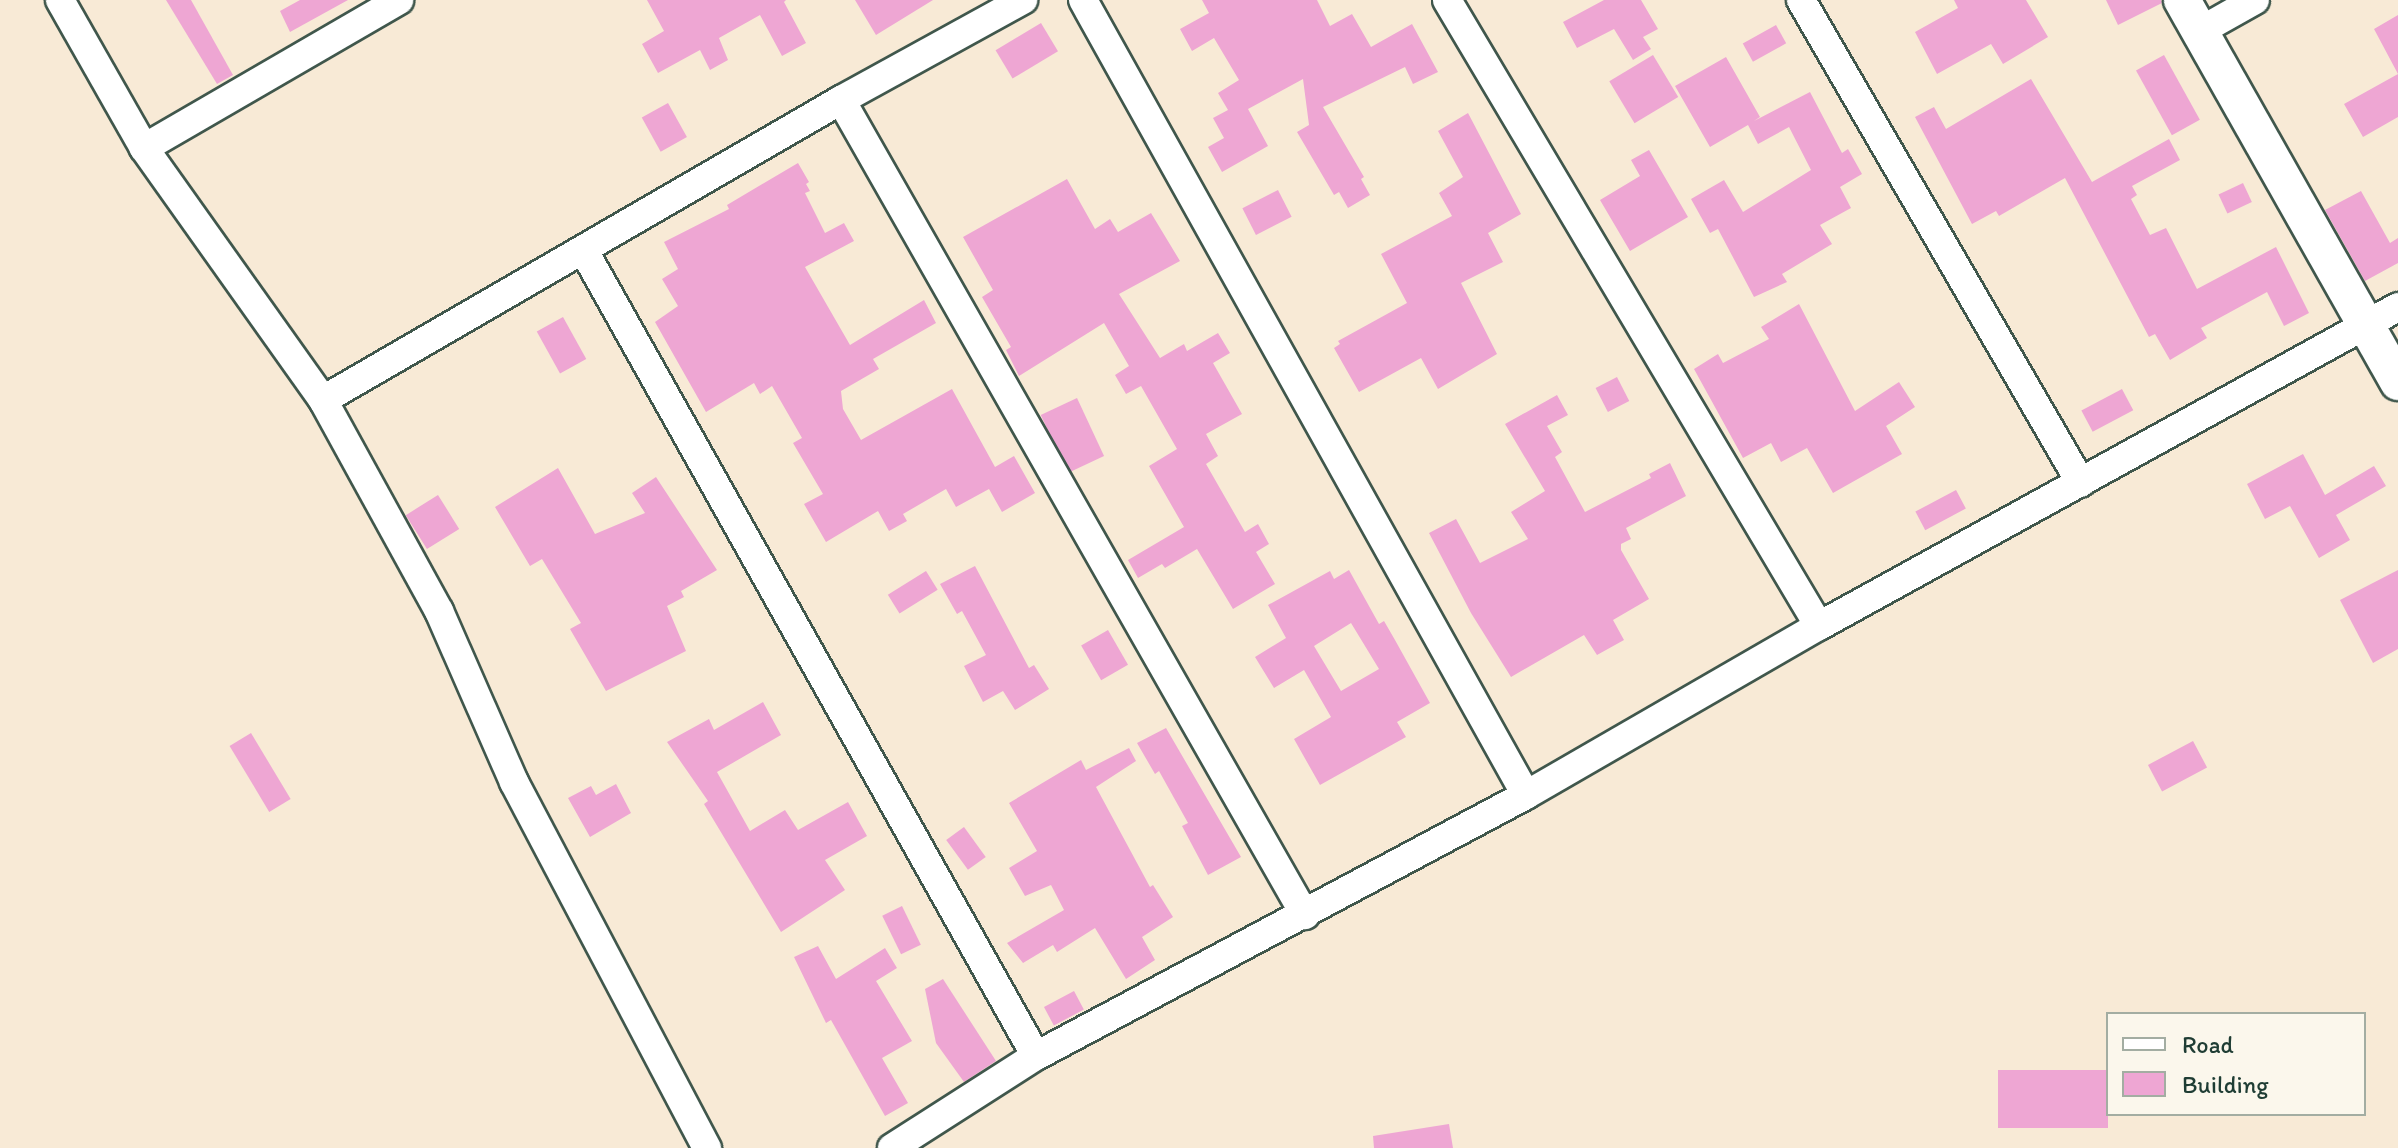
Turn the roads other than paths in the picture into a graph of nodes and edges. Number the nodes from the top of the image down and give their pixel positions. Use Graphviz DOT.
graph roads {
  1 [pos="60,0"];
  2 [pos="399,0"];
  3 [pos="1023,0"];
  4 [pos="1083,0"];
  5 [pos="1447,0"];
  6 [pos="1801,0"];
  7 [pos="2182,0"];
  8 [pos="2255,0"];
  9 [pos="2200,31"];
  10 [pos="841,100"];
  11 [pos="144,148"];
  12 [pos="584,251"];
  13 [pos="2398,307"];
  14 [pos="2366,324"];
  15 [pos="2398,382"];
  16 [pos="323,400"];
  17 [pos="2081,483"];
  18 [pos="1819,626"];
  19 [pos="1526,795"];
  20 [pos="1305,915"];
  21 [pos="1036,1056"];
  22 [pos="707,1148"];
  23 [pos="892,1148"];
  1 -- 11 [label="street"];
  2 -- 11 [label="street"];
  3 -- 10 [label="street"];
  4 -- 19 [label="street"];
  5 -- 18 [label="street"];
  6 -- 17 [label="street"];
  7 -- 9 [label="street"];
  8 -- 9 [label="street"];
  9 -- 14 [label="street"];
  10 -- 12 [label="street"];
  10 -- 20 [label="street"];
  11 -- 16 [label="street"];
  12 -- 16 [label="street"];
  12 -- 21 [label="street"];
  13 -- 14 [label="street"];
  14 -- 15 [label="street"];
  14 -- 17 [label="street"];
  16 -- 22 [label="street"];
  17 -- 18 [label="street"];
  18 -- 19 [label="street"];
  19 -- 20 [label="street"];
  20 -- 21 [label="street"];
  21 -- 23 [label="street"];
}
